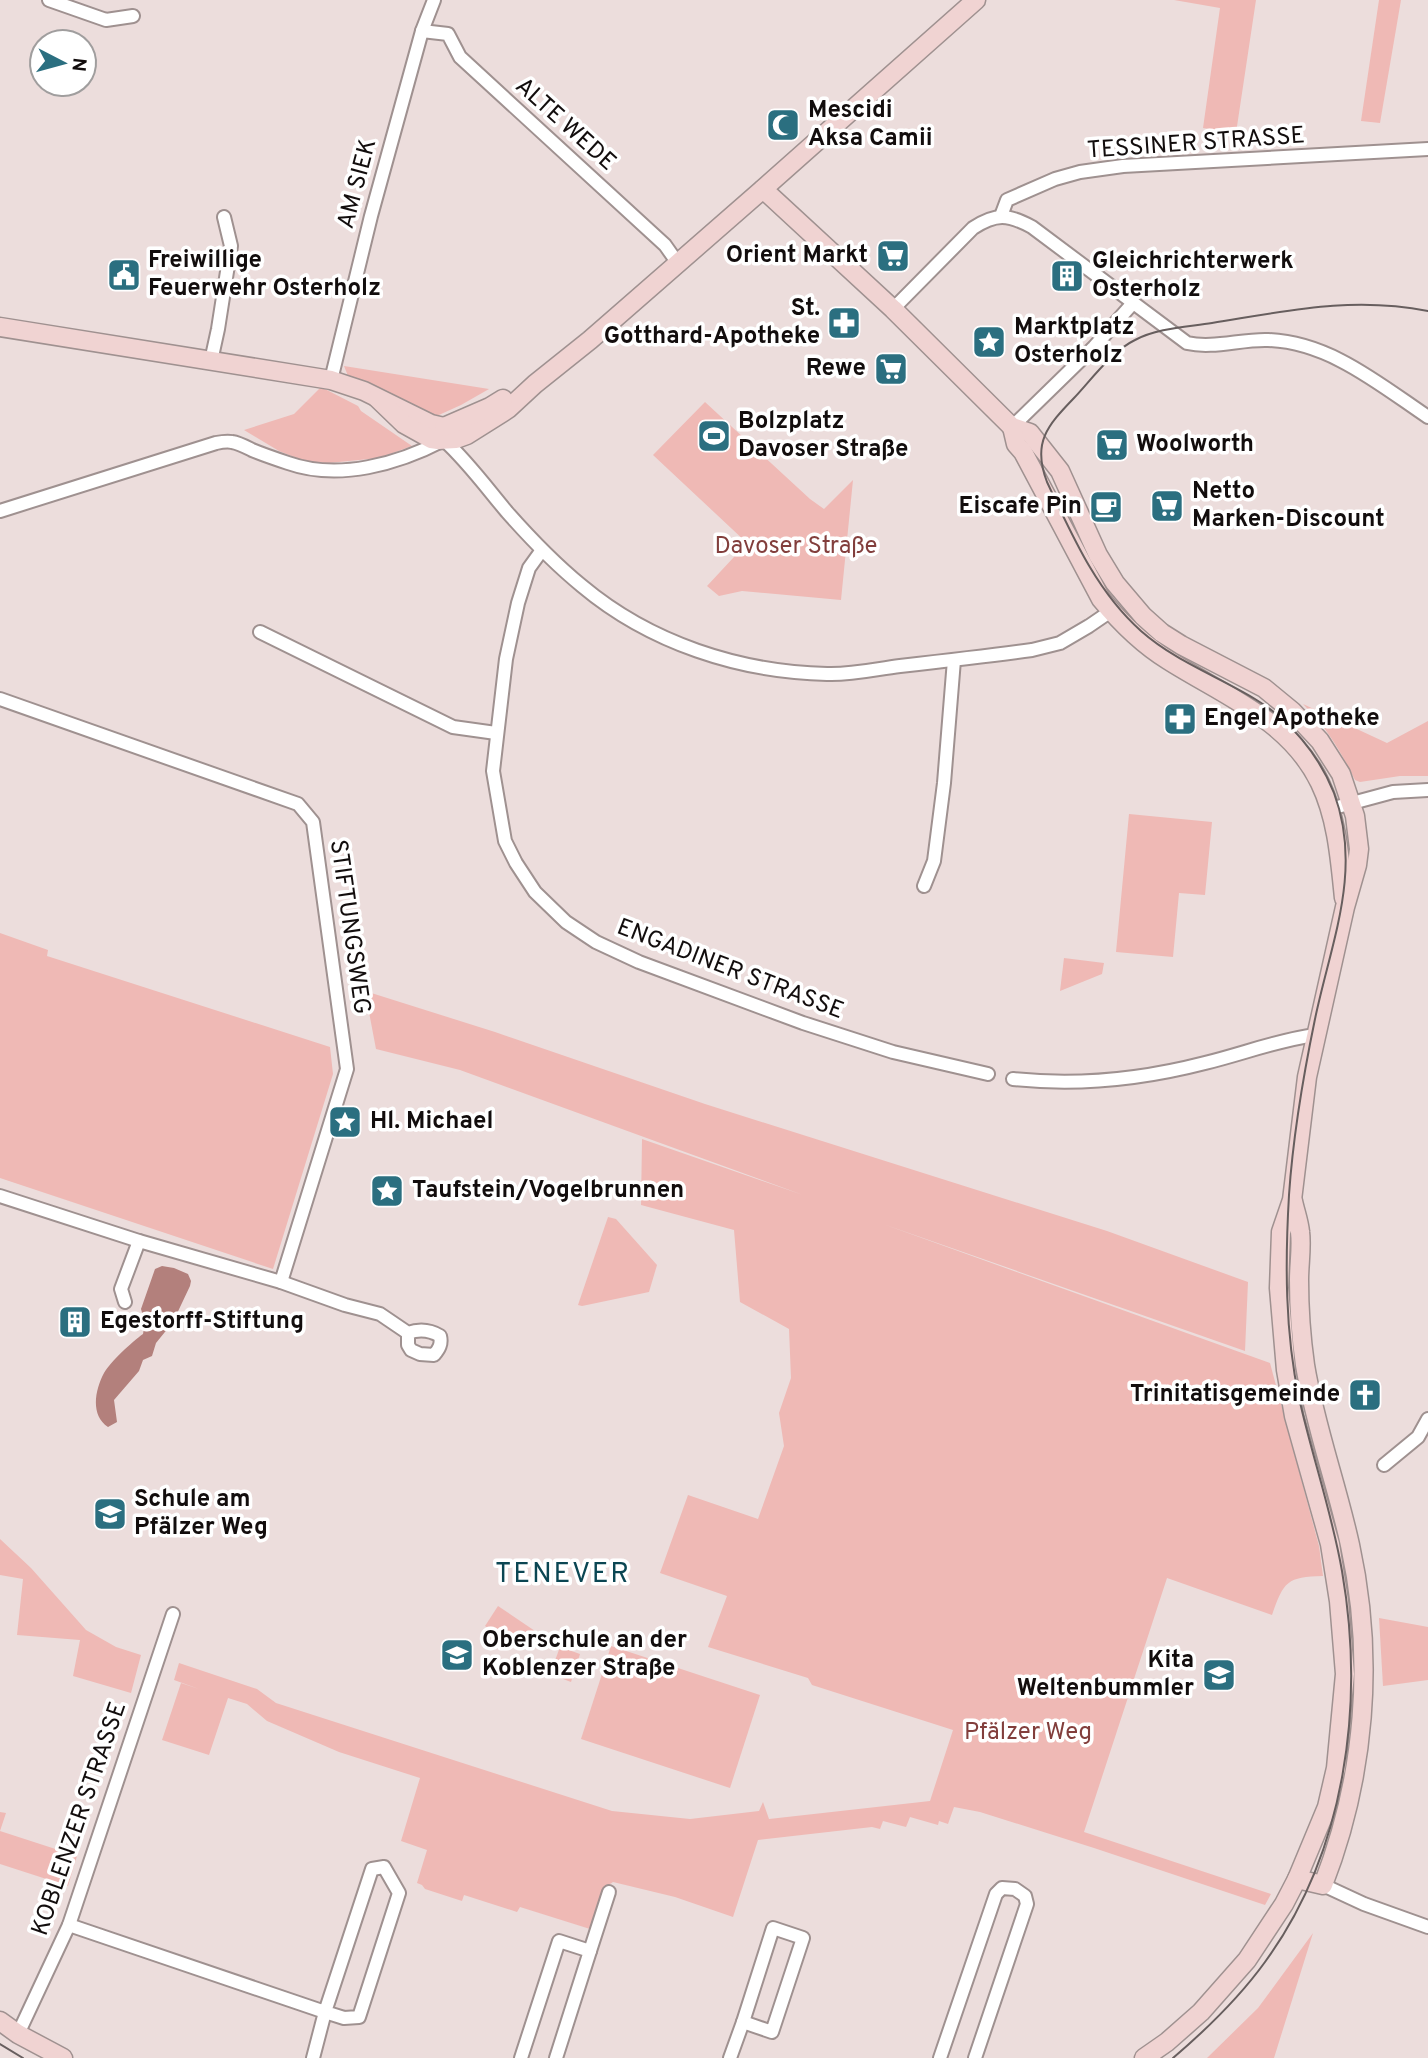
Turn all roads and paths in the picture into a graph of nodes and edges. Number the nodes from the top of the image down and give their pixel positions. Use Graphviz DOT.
graph roads {
  1 [pos="49,0"];
  2 [pos="434,0"];
  3 [pos="976,0"];
  4 [pos="133,16"];
  5 [pos="422,31"];
  6 [pos="1428,149"];
  7 [pos="763,189"];
  8 [pos="1001,216"];
  9 [pos="224,217"];
  10 [pos="677,262"];
  11 [pos="1133,303"];
  12 [pos="893,309"];
  13 [pos="0,327"];
  14 [pos="211,361"];
  15 [pos="331,380"];
  16 [pos="1428,417"];
  17 [pos="1012,427"];
  18 [pos="444,433"];
  19 [pos="1064,480"];
  20 [pos="1041,488"];
  21 [pos="0,511"];
  22 [pos="542,550"];
  23 [pos="1111,611"];
  24 [pos="260,632"];
  25 [pos="954,660"];
  26 [pos="0,699"];
  27 [pos="496,733"];
  28 [pos="1428,790"];
  29 [pos="1350,802"];
  30 [pos="1330,809"];
  31 [pos="924,886"];
  32 [pos="1345,906"];
  33 [pos="1315,1035"];
  34 [pos="988,1074"];
  35 [pos="1013,1079"];
  36 [pos="0,1196"];
  37 [pos="1293,1200"];
  38 [pos="139,1241"];
  39 [pos="281,1282"];
  40 [pos="125,1302"];
  41 [pos="408,1333"];
  42 [pos="1428,1419"];
  43 [pos="1384,1465"];
  44 [pos="173,1614"];
  45 [pos="1297,1879"];
  46 [pos="1323,1885"];
  47 [pos="609,1892"];
  48 [pos="69,1925"];
  49 [pos="1428,1927"];
  50 [pos="590,1951"];
  51 [pos="324,2012"];
  52 [pos="0,2021"];
  53 [pos="743,2022"];
  54 [pos="18,2034"];
  55 [pos="525,2057"];
  56 [pos="63,2058"];
  57 [pos="313,2058"];
  58 [pos="556,2058"];
  59 [pos="730,2058"];
  60 [pos="940,2058"];
  61 [pos="975,2058"];
  62 [pos="1144,2058"];
  1 -- 4 [label="street"];
  2 -- 5 [label="street, AM SIEK"];
  3 -- 7 [label="street"];
  5 -- 10 [label="street, ALTE WEDE"];
  5 -- 15 [label="street, AM SIEK"];
  6 -- 8 [label="street, TESSINER STRASSE"];
  7 -- 10 [label="street"];
  7 -- 12 [label="street"];
  8 -- 11 [label="street"];
  8 -- 12 [label="street, TESSINER STRASSE"];
  9 -- 14 [label="street"];
  10 -- 18 [label="street"];
  11 -- 16 [label="street"];
  11 -- 17 [label="street"];
  12 -- 17 [label="street"];
  13 -- 14 [label="street"];
  14 -- 15 [label="street"];
  15 -- 18 [label="street"];
  17 -- 19 [label="street"];
  17 -- 20 [label="street"];
  18 -- 21 [label="street"];
  18 -- 22 [label="street"];
  19 -- 20 [label="street"];
  19 -- 29 [label="street"];
  20 -- 23 [label="street"];
  22 -- 25 [label="street"];
  22 -- 27 [label="street, ENGADINER STRASSE"];
  23 -- 25 [label="street"];
  23 -- 30 [label="street"];
  24 -- 27 [label="street"];
  25 -- 31 [label="street"];
  26 -- 39 [label="street, STIFTUNGSWEG"];
  27 -- 34 [label="street, ENGADINER STRASSE"];
  28 -- 29 [label="street"];
  29 -- 30 [label="street"];
  29 -- 32 [label="street"];
  30 -- 32 [label="street"];
  32 -- 33 [label="street"];
  33 -- 35 [label="street"];
  33 -- 37 [label="street"];
  36 -- 38 [label="street"];
  37 -- 45 [label="street"];
  37 -- 46 [label="street"];
  38 -- 39 [label="street"];
  38 -- 40 [label="street"];
  39 -- 41 [label="street"];
  42 -- 43 [label="street"];
  44 -- 48 [label="street, KOBLENZER STRASSE"];
  45 -- 46 [label="street"];
  45 -- 62 [label="street"];
  46 -- 49 [label="street"];
  47 -- 50 [label="street"];
  48 -- 51 [label="street"];
  48 -- 54 [label="street, KOBLENZER STRASSE"];
  50 -- 55 [label="street"];
  50 -- 58 [label="street"];
  51 -- 51 [label="street"];
  51 -- 57 [label="street"];
  52 -- 54 [label="street"];
  53 -- 53 [label="street"];
  53 -- 59 [label="street"];
  54 -- 56 [label="street"];
  60 -- 61 [label="street"];
}
